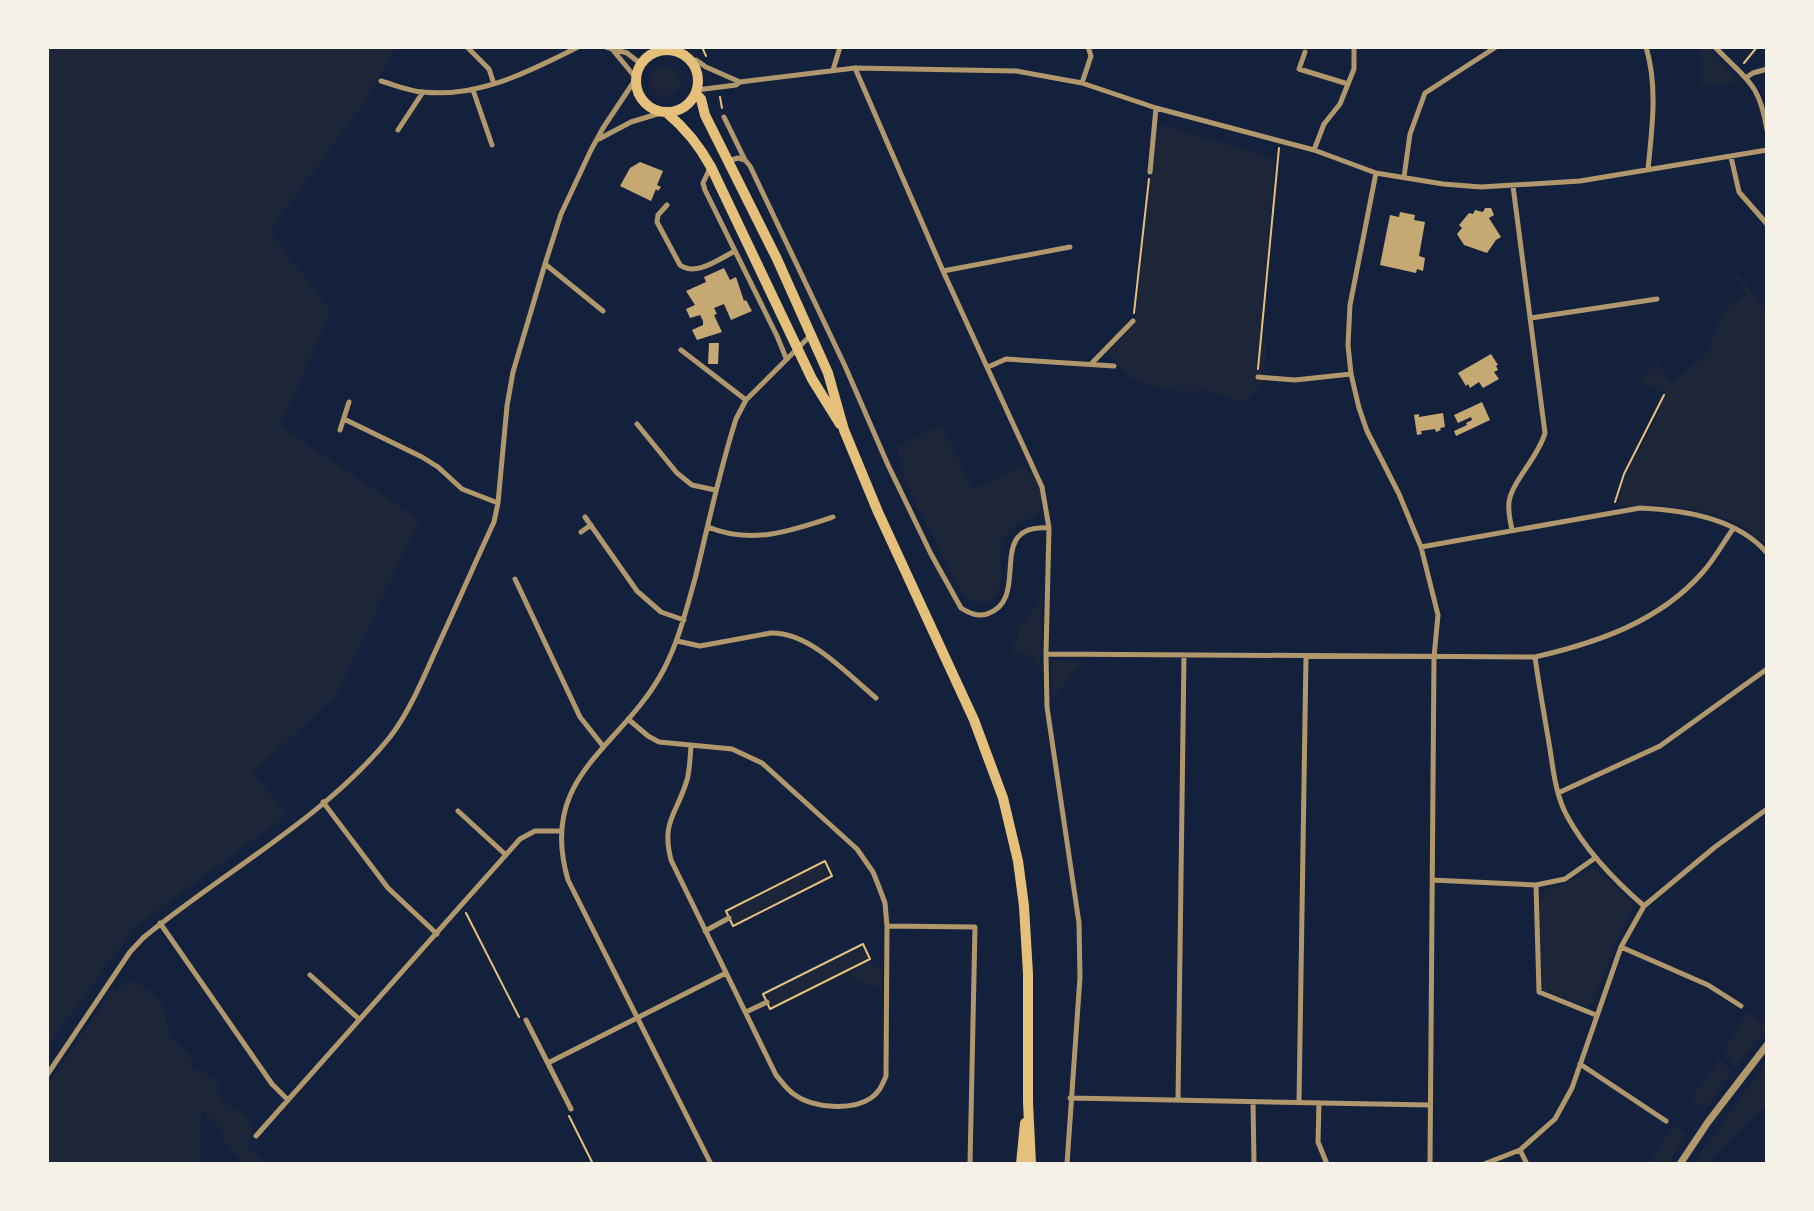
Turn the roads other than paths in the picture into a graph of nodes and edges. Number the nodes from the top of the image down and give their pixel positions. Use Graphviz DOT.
graph roads {
  1 [pos="467,47"];
  2 [pos="578,47"];
  3 [pos="643,47"];
  4 [pos="840,47"];
  5 [pos="1088,47"];
  6 [pos="1354,47"];
  7 [pos="1496,47"];
  8 [pos="1646,47"];
  9 [pos="1715,47"];
  10 [pos="609,48"];
  11 [pos="674,49"];
  12 [pos="1305,51"];
  13 [pos="690,60"];
  14 [pos="642,62"];
  15 [pos="855,68"];
  16 [pos="1767,69"];
  17 [pos="833,70"];
  18 [pos="1747,77"];
  19 [pos="636,79"];
  20 [pos="381,80"];
  21 [pos="740,82"];
  22 [pos="1082,83"];
  23 [pos="494,84"];
  24 [pos="1348,84"];
  25 [pos="473,90"];
  26 [pos="423,92"];
  27 [pos="696,92"];
  28 [pos="1156,108"];
  29 [pos="665,113"];
  30 [pos="724,117"];
  31 [pos="398,130"];
  32 [pos="1767,130"];
  33 [pos="599,138"];
  34 [pos="492,145"];
  35 [pos="1314,150"];
  36 [pos="1767,150"];
  37 [pos="1731,157"];
  38 [pos="745,160"];
  39 [pos="727,161"];
  40 [pos="711,167"];
  41 [pos="1648,169"];
  42 [pos="1150,172"];
  43 [pos="1376,173"];
  44 [pos="1404,177"];
  45 [pos="1513,186"];
  46 [pos="667,205"];
  47 [pos="1767,224"];
  48 [pos="1070,247"];
  49 [pos="735,251"];
  50 [pos="545,264"];
  51 [pos="943,271"];
  52 [pos="1657,299"];
  53 [pos="603,311"];
  54 [pos="1531,318"];
  55 [pos="1133,321"];
  56 [pos="811,335"];
  57 [pos="798,346"];
  58 [pos="681,350"];
  59 [pos="786,358"];
  60 [pos="1092,363"];
  61 [pos="1114,366"];
  62 [pos="988,367"];
  63 [pos="1351,374"];
  64 [pos="1258,377"];
  65 [pos="746,400"];
  66 [pos="349,402"];
  67 [pos="344,419"];
  68 [pos="637,424"];
  69 [pos="340,430"];
  70 [pos="844,430"];
  71 [pos="715,490"];
  72 [pos="498,503"];
  73 [pos="585,517"];
  74 [pos="833,517"];
  75 [pos="591,525"];
  76 [pos="708,527"];
  77 [pos="1049,528"];
  78 [pos="1733,529"];
  79 [pos="1512,530"];
  80 [pos="581,532"];
  81 [pos="1421,547"];
  82 [pos="1767,553"];
  83 [pos="515,579"];
  84 [pos="684,620"];
  85 [pos="677,641"];
  86 [pos="1046,654"];
  87 [pos="1184,655"];
  88 [pos="1306,656"];
  89 [pos="1434,657"];
  90 [pos="1535,657"];
  91 [pos="1767,669"];
  92 [pos="876,698"];
  93 [pos="628,719"];
  94 [pos="603,746"];
  95 [pos="691,746"];
  96 [pos="1558,793"];
  97 [pos="323,802"];
  98 [pos="1767,809"];
  99 [pos="458,811"];
  100 [pos="560,831"];
  101 [pos="506,855"];
  102 [pos="1595,858"];
  103 [pos="1432,880"];
  104 [pos="1536,885"];
  105 [pos="1644,906"];
  106 [pos="729,918"];
  107 [pos="160,923"];
  108 [pos="887,926"];
  109 [pos="705,931"];
  110 [pos="437,934"];
  111 [pos="1621,947"];
  112 [pos="726,973"];
  113 [pos="310,975"];
  114 [pos="767,1002"];
  115 [pos="1741,1006"];
  116 [pos="746,1012"];
  117 [pos="1596,1015"];
  118 [pos="637,1018"];
  119 [pos="359,1019"];
  120 [pos="526,1020"];
  121 [pos="1767,1045"];
  122 [pos="548,1063"];
  123 [pos="1580,1064"];
  124 [pos="47,1076"];
  125 [pos="1070,1098"];
  126 [pos="288,1100"];
  127 [pos="1178,1100"];
  128 [pos="1028,1102"];
  129 [pos="1253,1102"];
  130 [pos="1299,1103"];
  131 [pos="1319,1103"];
  132 [pos="1429,1105"];
  133 [pos="571,1109"];
  134 [pos="1666,1121"];
  135 [pos="256,1136"];
  136 [pos="1520,1150"];
  137 [pos="711,1164"];
  138 [pos="970,1164"];
  139 [pos="1021,1164"];
  140 [pos="1031,1164"];
  141 [pos="1067,1164"];
  142 [pos="1254,1164"];
  143 [pos="1327,1164"];
  144 [pos="1430,1164"];
  145 [pos="1484,1164"];
  146 [pos="1527,1164"];
  147 [pos="1680,1164"];
  1 -- 23 [label="street"];
  2 -- 23 [label="street"];
  3 -- 14 [label="highway"];
  4 -- 17 [label="street"];
  5 -- 22 [label="street"];
  6 -- 24 [label="street"];
  7 -- 44 [label="street"];
  8 -- 41 [label="street"];
  9 -- 18 [label="street"];
  10 -- 14 [label="street"];
  10 -- 19 [label="street"];
  11 -- 13 [label="highway"];
  11 -- 14 [label="highway"];
  12 -- 24 [label="street"];
  13 -- 21 [label="street"];
  13 -- 27 [label="highway"];
  14 -- 19 [label="highway"];
  15 -- 17 [label="street"];
  15 -- 22 [label="street"];
  15 -- 51 [label="street"];
  16 -- 18 [label="street"];
  17 -- 21 [label="street"];
  18 -- 32 [label="street"];
  19 -- 29 [label="highway"];
  19 -- 33 [label="street"];
  20 -- 26 [label="street"];
  21 -- 27 [label="street"];
  22 -- 28 [label="street"];
  23 -- 25 [label="street"];
  24 -- 35 [label="street"];
  25 -- 26 [label="street"];
  25 -- 34 [label="street"];
  26 -- 31 [label="street"];
  27 -- 29 [label="highway"];
  27 -- 39 [label="highway"];
  28 -- 35 [label="street"];
  28 -- 42 [label="street"];
  29 -- 33 [label="street"];
  29 -- 40 [label="highway"];
  30 -- 38 [label="street"];
  33 -- 50 [label="street"];
  35 -- 43 [label="street"];
  36 -- 37 [label="street"];
  37 -- 41 [label="street"];
  37 -- 47 [label="street"];
  38 -- 39 [label="street"];
  38 -- 77 [label="street"];
  39 -- 56 [label="highway"];
  40 -- 49 [label="street"];
  40 -- 57 [label="highway"];
  41 -- 45 [label="street"];
  43 -- 44 [label="street"];
  43 -- 63 [label="street"];
  44 -- 45 [label="street"];
  45 -- 54 [label="street"];
  46 -- 49 [label="street"];
  48 -- 51 [label="street"];
  49 -- 59 [label="street"];
  50 -- 53 [label="street"];
  50 -- 72 [label="street"];
  51 -- 62 [label="street"];
  52 -- 54 [label="street"];
  54 -- 79 [label="street"];
  55 -- 60 [label="street"];
  56 -- 57 [label="street"];
  56 -- 70 [label="highway"];
  57 -- 59 [label="street"];
  57 -- 70 [label="highway"];
  58 -- 65 [label="street"];
  59 -- 65 [label="street"];
  60 -- 61 [label="street"];
  60 -- 62 [label="street"];
  62 -- 77 [label="street"];
  63 -- 64 [label="street"];
  63 -- 81 [label="street"];
  65 -- 71 [label="street"];
  66 -- 67 [label="street"];
  67 -- 69 [label="street"];
  67 -- 72 [label="street"];
  68 -- 71 [label="street"];
  70 -- 128 [label="highway"];
  71 -- 76 [label="street"];
  72 -- 97 [label="street"];
  73 -- 75 [label="street"];
  74 -- 76 [label="street"];
  75 -- 80 [label="street"];
  75 -- 84 [label="street"];
  76 -- 84 [label="street"];
  77 -- 86 [label="street"];
  78 -- 79 [label="street"];
  78 -- 82 [label="street"];
  78 -- 90 [label="street"];
  79 -- 81 [label="street"];
  81 -- 89 [label="street"];
  83 -- 94 [label="street"];
  84 -- 85 [label="street"];
  85 -- 92 [label="street"];
  85 -- 93 [label="street"];
  86 -- 87 [label="street"];
  86 -- 125 [label="street"];
  87 -- 88 [label="street"];
  87 -- 127 [label="street"];
  88 -- 89 [label="street"];
  88 -- 130 [label="street"];
  89 -- 90 [label="street"];
  89 -- 103 [label="street"];
  90 -- 96 [label="street"];
  91 -- 96 [label="street"];
  93 -- 94 [label="street"];
  93 -- 95 [label="street"];
  94 -- 100 [label="street"];
  95 -- 108 [label="street"];
  95 -- 109 [label="street"];
  96 -- 102 [label="street"];
  97 -- 107 [label="street"];
  97 -- 110 [label="street"];
  98 -- 105 [label="street"];
  99 -- 101 [label="street"];
  100 -- 101 [label="street"];
  100 -- 118 [label="street"];
  101 -- 110 [label="street"];
  102 -- 104 [label="street"];
  102 -- 105 [label="street"];
  103 -- 104 [label="street"];
  103 -- 132 [label="street"];
  104 -- 117 [label="street"];
  105 -- 111 [label="street"];
  106 -- 109 [label="street"];
  107 -- 124 [label="street"];
  107 -- 126 [label="street"];
  108 -- 116 [label="street"];
  108 -- 138 [label="street"];
  109 -- 112 [label="street"];
  110 -- 119 [label="street"];
  111 -- 115 [label="street"];
  111 -- 117 [label="street"];
  112 -- 116 [label="street"];
  112 -- 118 [label="street"];
  113 -- 119 [label="street"];
  114 -- 116 [label="street"];
  117 -- 123 [label="street"];
  118 -- 122 [label="street"];
  118 -- 137 [label="street"];
  119 -- 126 [label="street"];
  120 -- 122 [label="street"];
  121 -- 147 [label="street"];
  122 -- 133 [label="street"];
  123 -- 134 [label="street"];
  123 -- 136 [label="street"];
  125 -- 127 [label="street"];
  125 -- 141 [label="street"];
  126 -- 135 [label="street"];
  127 -- 129 [label="street"];
  128 -- 139 [label="highway"];
  128 -- 140 [label="highway"];
  129 -- 130 [label="street"];
  129 -- 142 [label="street"];
  130 -- 131 [label="street"];
  131 -- 132 [label="street"];
  131 -- 143 [label="street"];
  132 -- 144 [label="street"];
  136 -- 145 [label="street"];
  136 -- 146 [label="street"];
}
